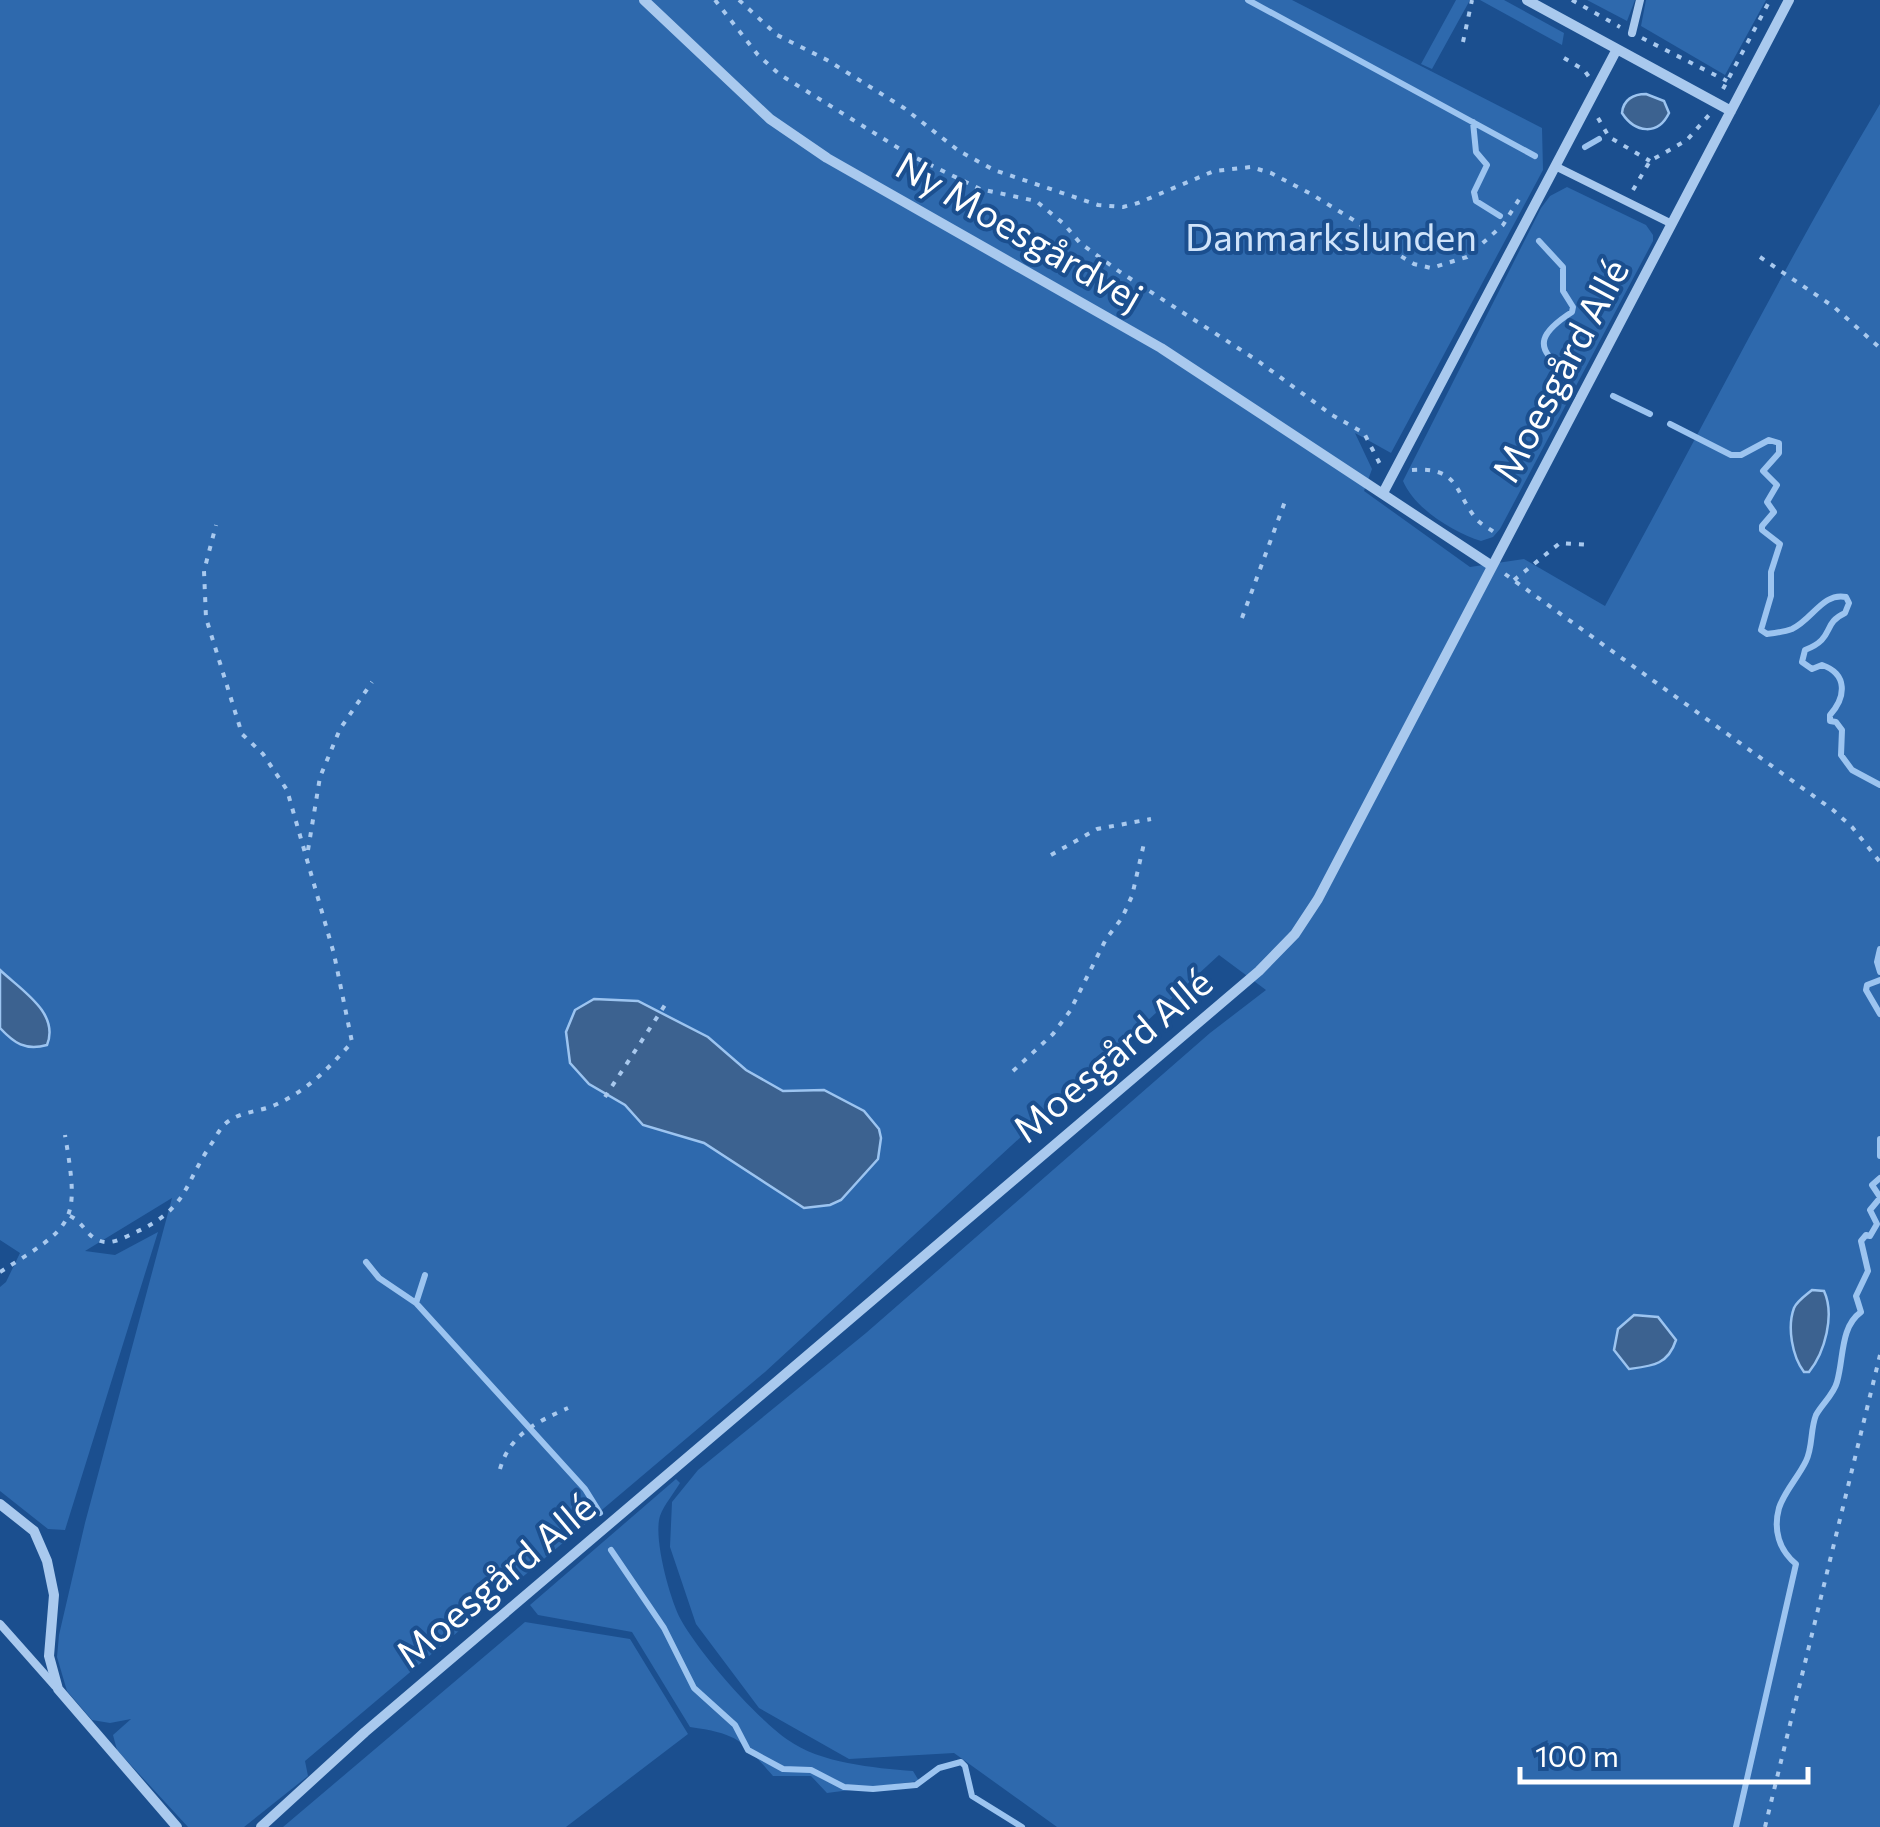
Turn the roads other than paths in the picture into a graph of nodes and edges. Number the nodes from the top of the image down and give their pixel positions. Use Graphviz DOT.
graph roads {
  1 [pos="644,0"];
  2 [pos="1527,0"];
  3 [pos="1640,0"];
  4 [pos="1789,0"];
  5 [pos="1632,33"];
  6 [pos="1617,49"];
  7 [pos="1731,112"];
  8 [pos="1556,166"];
  9 [pos="1672,224"];
  10 [pos="1383,493"];
  11 [pos="1492,566"];
  12 [pos="0,1504"];
  13 [pos="0,1624"];
  14 [pos="58,1689"];
  15 [pos="177,1827"];
  16 [pos="261,1827"];
  1 -- 10 [label="street, Ny Moesgårdvej"];
  2 -- 6 [label="street"];
  3 -- 5 [label="lane"];
  4 -- 7 [label="street, Moesgård Allé"];
  6 -- 7 [label="street"];
  6 -- 8 [label="street"];
  7 -- 9 [label="street, Moesgård Allé"];
  8 -- 9 [label="lane"];
  8 -- 10 [label="street"];
  9 -- 11 [label="street, Moesgård Allé"];
  10 -- 11 [label="street, Ny Moesgårdvej"];
  11 -- 16 [label="street, Moesgård Allé"];
  12 -- 14 [label="street"];
  13 -- 14 [label="lane"];
  14 -- 15 [label="street"];
}
